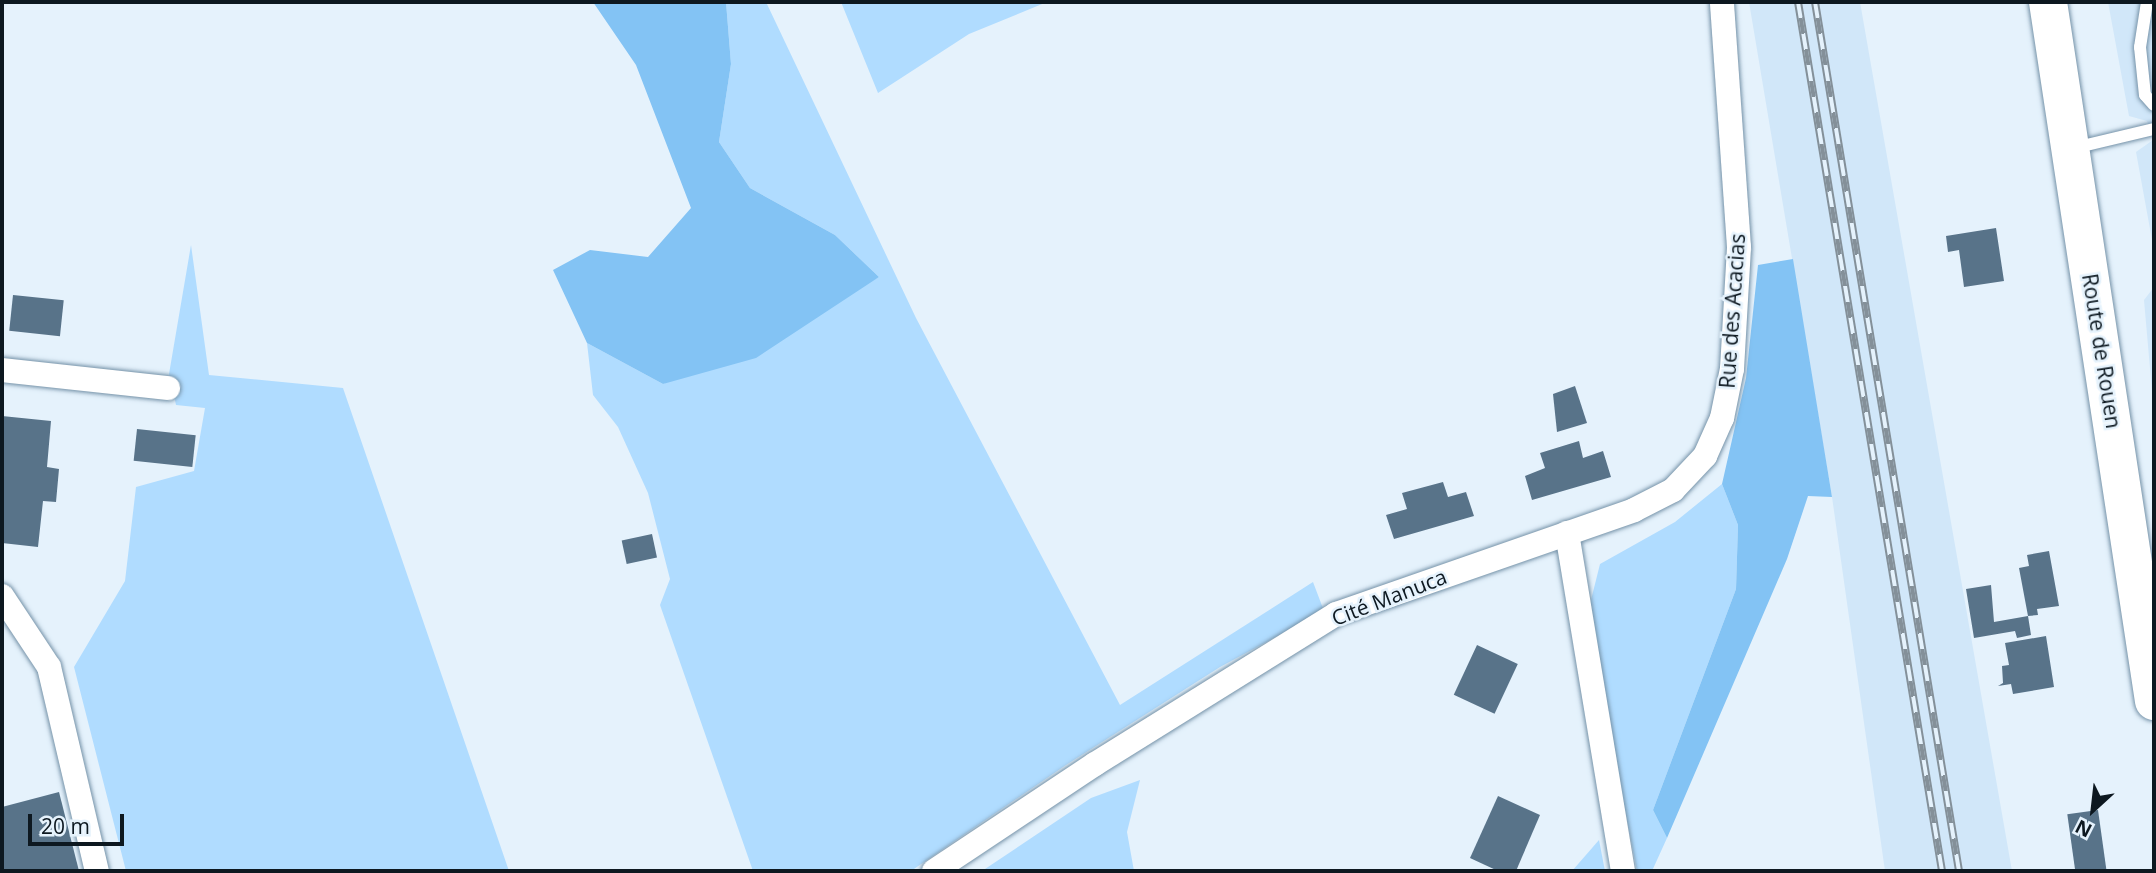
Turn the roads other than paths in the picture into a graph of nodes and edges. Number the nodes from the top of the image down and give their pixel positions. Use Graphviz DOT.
graph roads {
  1 [pos="1722,2"];
  2 [pos="2048,2"];
  3 [pos="2147,2"];
  4 [pos="2154,105"];
  5 [pos="2154,129"];
  6 [pos="2071,149"];
  7 [pos="2,370"];
  8 [pos="168,388"];
  9 [pos="1567,533"];
  10 [pos="2,596"];
  11 [pos="2153,678"];
  12 [pos="97,871"];
  13 [pos="934,871"];
  14 [pos="1623,871"];
  1 -- 9 [label="street, Rue des Acacias"];
  2 -- 6 [label="main road, Route de Rouen"];
  3 -- 4 [label="lane"];
  5 -- 6 [label="lane"];
  6 -- 11 [label="main road, Route de Rouen"];
  7 -- 8 [label="street"];
  9 -- 13 [label="street, Cité Manuca"];
  9 -- 14 [label="street"];
  10 -- 12 [label="street"];
}
